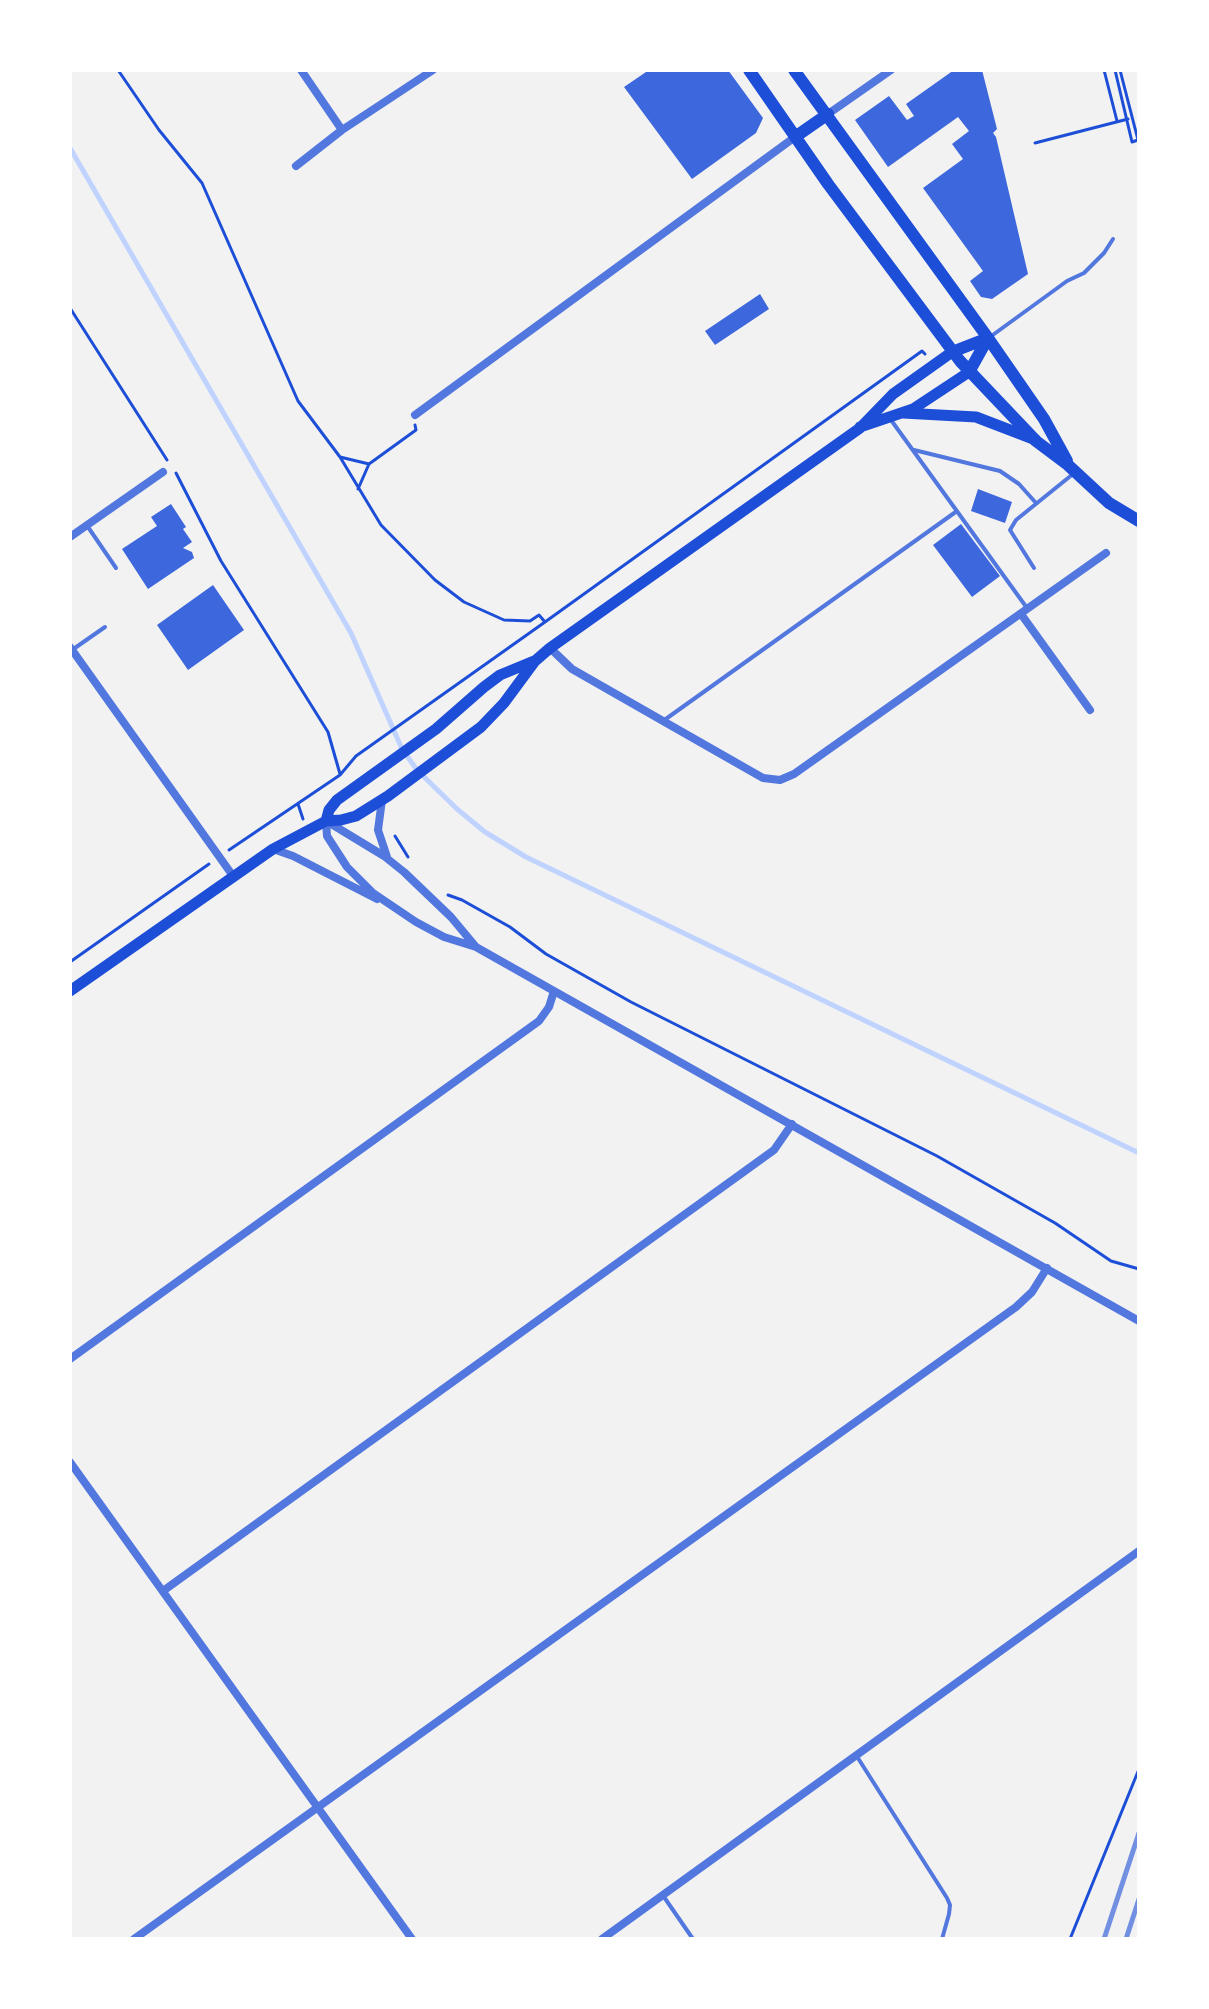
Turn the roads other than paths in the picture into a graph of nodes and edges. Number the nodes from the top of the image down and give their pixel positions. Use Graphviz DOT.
graph roads {
  1 [pos="301,70"];
  2 [pos="433,70"];
  3 [pos="749,70"];
  4 [pos="794,70"];
  5 [pos="891,70"];
  6 [pos="828,114"];
  7 [pos="342,130"];
  8 [pos="795,137"];
  9 [pos="296,166"];
  10 [pos="1113,239"];
  11 [pos="988,338"];
  12 [pos="952,352"];
  13 [pos="969,372"];
  14 [pos="903,413"];
  15 [pos="415,415"];
  16 [pos="890,418"];
  17 [pos="860,428"];
  18 [pos="1036,441"];
  19 [pos="912,449"];
  20 [pos="1072,469"];
  21 [pos="163,472"];
  22 [pos="1036,503"];
  23 [pos="957,511"];
  24 [pos="1139,521"];
  25 [pos="86,525"];
  26 [pos="70,537"];
  27 [pos="1106,553"];
  28 [pos="116,568"];
  29 [pos="1034,568"];
  30 [pos="1025,612"];
  31 [pos="105,627"];
  32 [pos="71,648"];
  33 [pos="550,648"];
  34 [pos="535,661"];
  35 [pos="1090,710"];
  36 [pos="663,721"];
  37 [pos="385,798"];
  38 [pos="326,821"];
  39 [pos="273,849"];
  40 [pos="390,860"];
  41 [pos="233,876"];
  42 [pos="392,907"];
  43 [pos="476,947"];
  44 [pos="70,991"];
  45 [pos="554,991"];
  46 [pos="792,1124"];
  47 [pos="1047,1268"];
  48 [pos="1139,1321"];
  49 [pos="70,1359"];
  50 [pos="70,1462"];
  51 [pos="1139,1551"];
  52 [pos="163,1591"];
  53 [pos="856,1755"];
  54 [pos="319,1808"];
  55 [pos="663,1895"];
  56 [pos="134,1939"];
  57 [pos="412,1939"];
  58 [pos="602,1939"];
  59 [pos="693,1939"];
  60 [pos="942,1939"];
  1 -- 7 [label="street"];
  2 -- 7 [label="street"];
  3 -- 8 [label="main road"];
  4 -- 6 [label="main road"];
  5 -- 6 [label="street"];
  6 -- 8 [label="main road"];
  6 -- 11 [label="main road"];
  7 -- 9 [label="street"];
  8 -- 12 [label="main road"];
  8 -- 15 [label="street"];
  10 -- 11 [label="lane"];
  11 -- 12 [label="main road"];
  11 -- 13 [label="main road"];
  11 -- 20 [label="main road"];
  12 -- 13 [label="main road"];
  12 -- 17 [label="main road"];
  13 -- 14 [label="main road"];
  13 -- 18 [label="main road"];
  14 -- 16 [label="main road"];
  14 -- 18 [label="main road"];
  16 -- 17 [label="main road"];
  16 -- 19 [label="lane"];
  17 -- 33 [label="main road"];
  18 -- 20 [label="main road"];
  19 -- 22 [label="lane"];
  19 -- 23 [label="lane"];
  20 -- 22 [label="lane"];
  20 -- 24 [label="main road"];
  21 -- 25 [label="street"];
  22 -- 29 [label="lane"];
  23 -- 30 [label="lane"];
  23 -- 36 [label="lane"];
  25 -- 26 [label="street"];
  25 -- 28 [label="lane"];
  27 -- 30 [label="street"];
  30 -- 35 [label="street"];
  30 -- 36 [label="street"];
  31 -- 32 [label="lane"];
  32 -- 41 [label="street"];
  33 -- 34 [label="main road"];
  33 -- 36 [label="street"];
  34 -- 37 [label="main road"];
  34 -- 38 [label="main road"];
  37 -- 38 [label="main road"];
  37 -- 40 [label="street"];
  38 -- 39 [label="main road"];
  38 -- 40 [label="street"];
  38 -- 42 [label="street"];
  39 -- 41 [label="main road"];
  39 -- 42 [label="street"];
  40 -- 43 [label="street"];
  41 -- 44 [label="main road"];
  42 -- 43 [label="street"];
  43 -- 45 [label="street"];
  45 -- 46 [label="street"];
  45 -- 49 [label="street"];
  46 -- 47 [label="street"];
  46 -- 52 [label="street"];
  47 -- 48 [label="street"];
  47 -- 54 [label="street"];
  50 -- 52 [label="street"];
  51 -- 53 [label="street"];
  52 -- 54 [label="street"];
  53 -- 55 [label="street"];
  53 -- 60 [label="lane"];
  54 -- 56 [label="street"];
  54 -- 57 [label="street"];
  55 -- 58 [label="street"];
  55 -- 59 [label="lane"];
}
